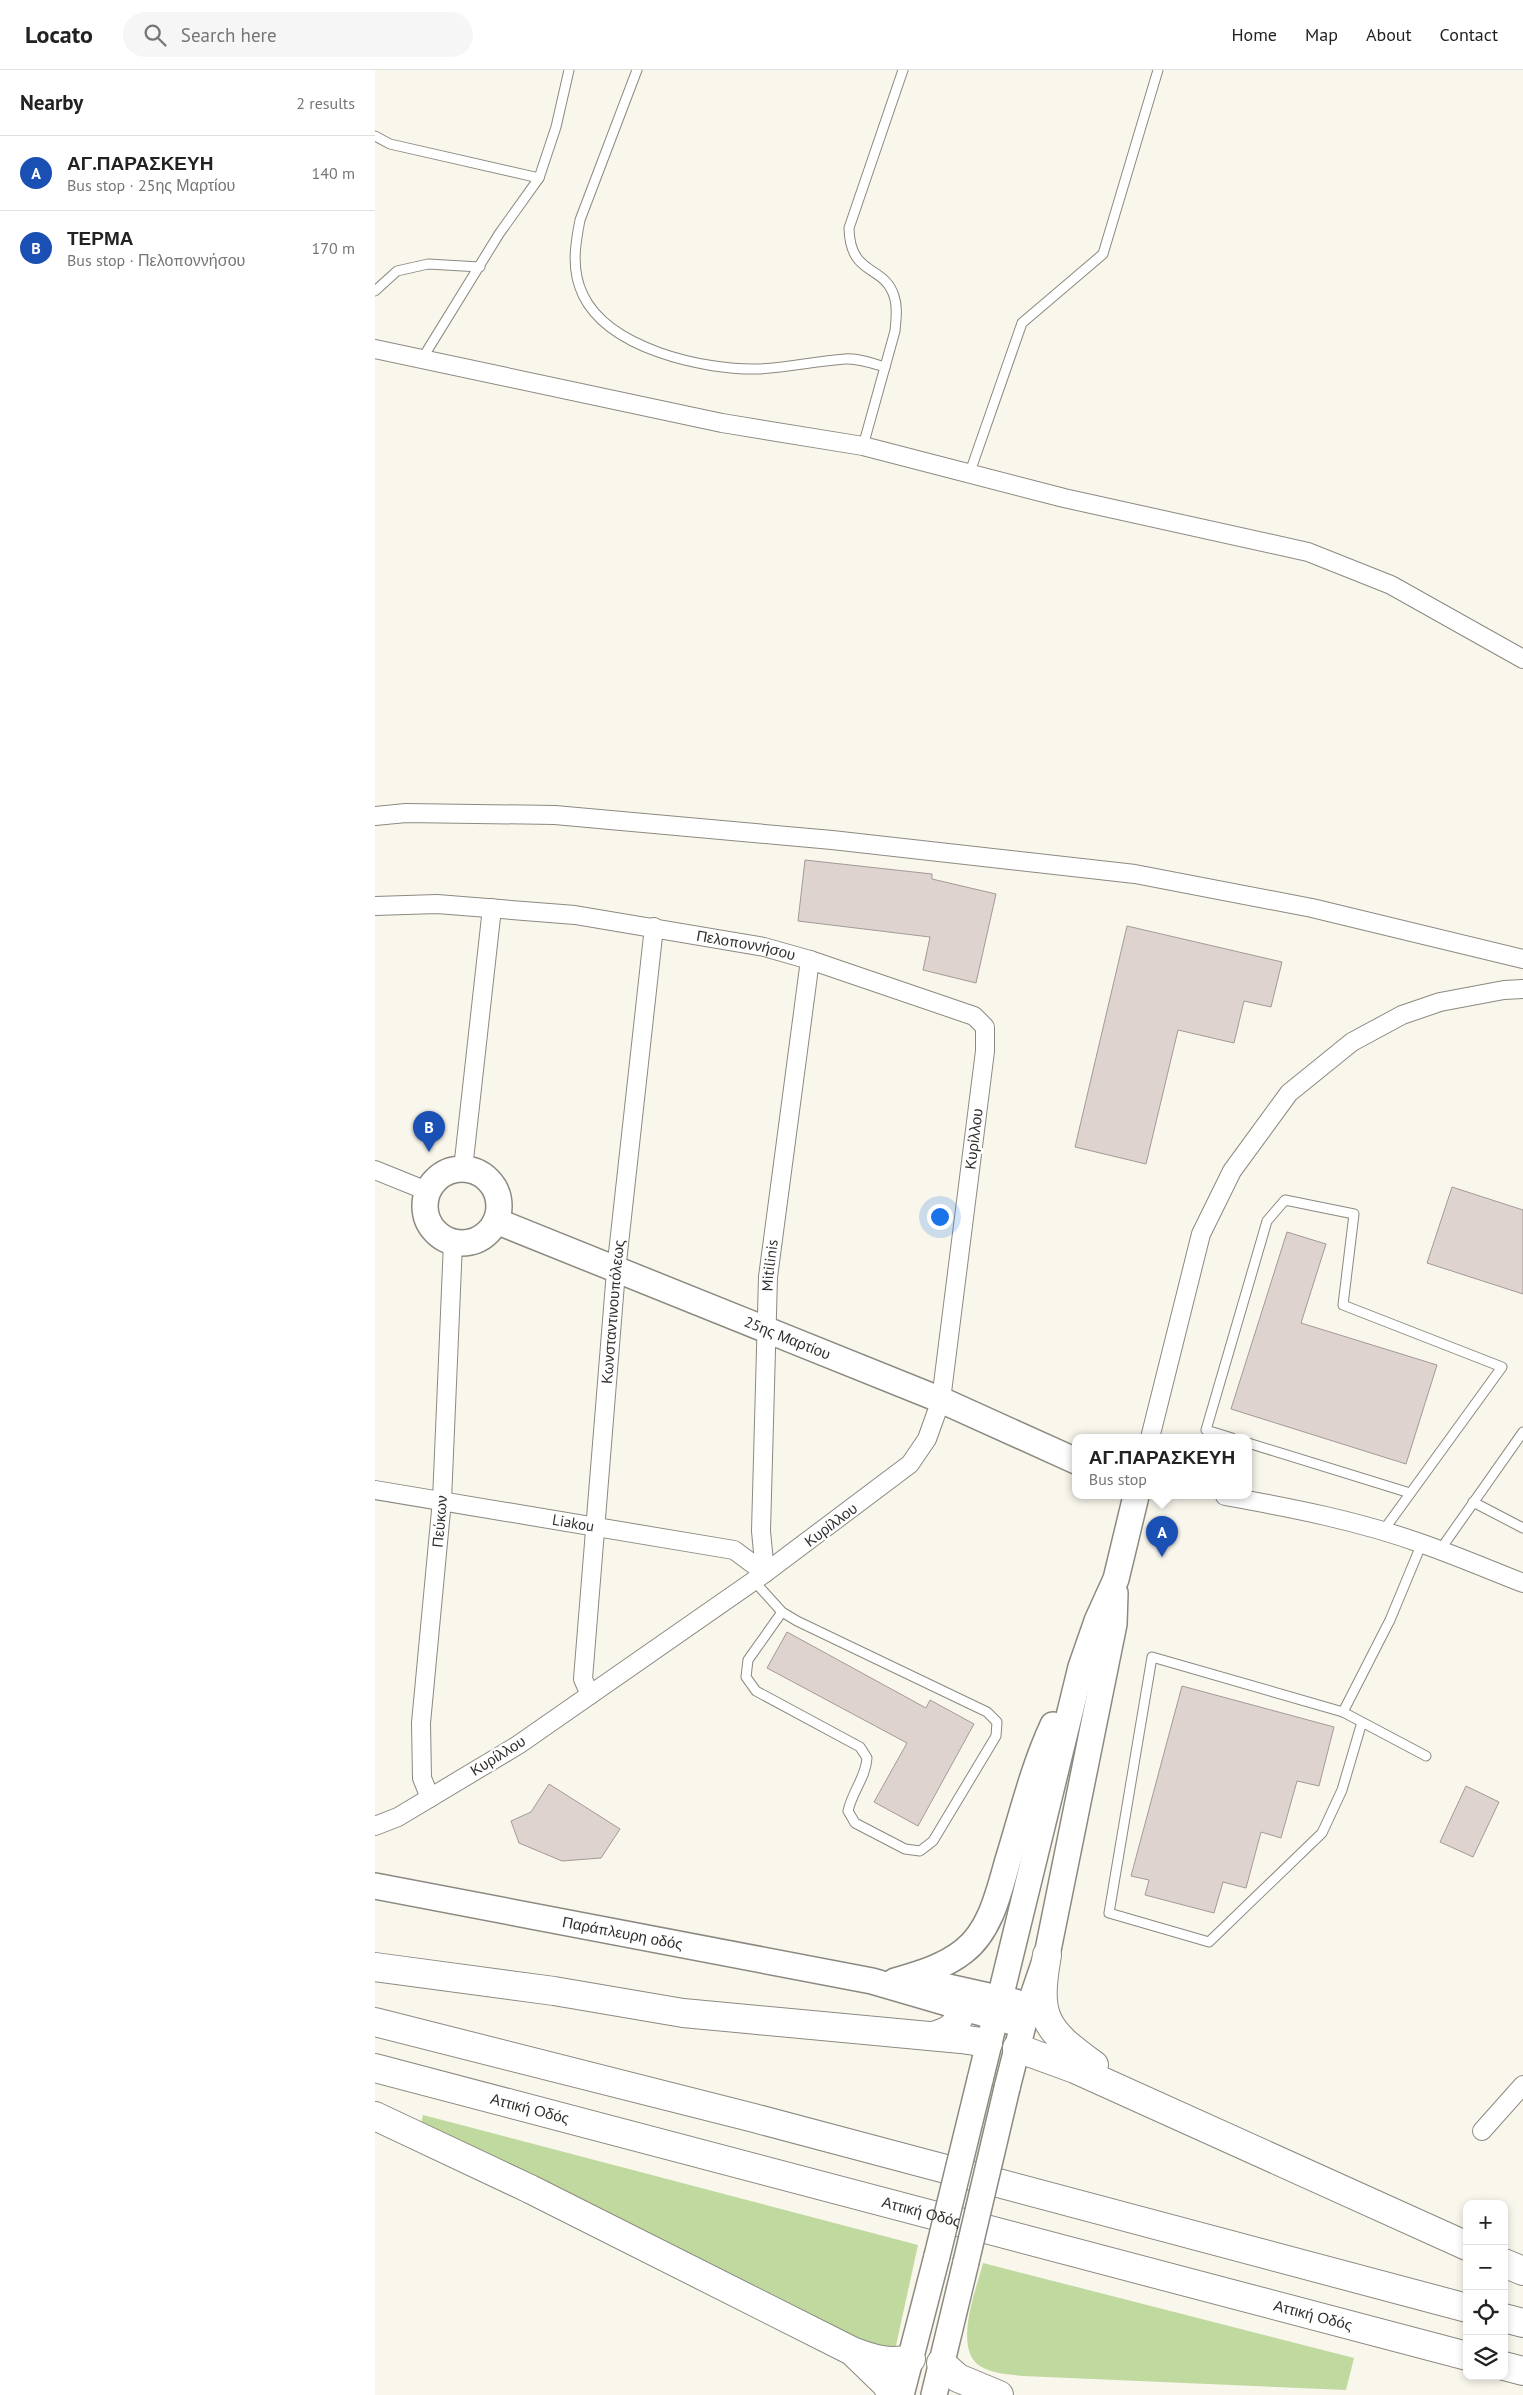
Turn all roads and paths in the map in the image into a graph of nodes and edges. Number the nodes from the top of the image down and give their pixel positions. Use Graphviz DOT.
graph roads {
  1 [pos="569,70"];
  2 [pos="637,70"];
  3 [pos="903,70"];
  4 [pos="1158,70"];
  5 [pos="375,136"];
  6 [pos="539,178"];
  7 [pos="480,267"];
  8 [pos="375,291"];
  9 [pos="375,350"];
  10 [pos="422,359"];
  11 [pos="885,366"];
  12 [pos="863,446"];
  13 [pos="971,472"];
  14 [pos="1523,660"];
  15 [pos="375,816"];
  16 [pos="375,906"];
  17 [pos="493,908"];
  18 [pos="654,927"];
  19 [pos="1523,959"];
  20 [pos="810,960"];
  21 [pos="1523,989"];
  22 [pos="985,1027"];
  23 [pos="463,1168"];
  24 [pos="375,1170"];
  25 [pos="427,1191"];
  26 [pos="496,1222"];
  27 [pos="453,1243"];
  28 [pos="616,1271"];
  29 [pos="768,1330"];
  30 [pos="941,1400"];
  31 [pos="1523,1432"];
  32 [pos="1151,1434"];
  33 [pos="1219,1434"];
  34 [pos="1252,1444"];
  35 [pos="1072,1459"];
  36 [pos="375,1490"];
  37 [pos="1410,1493"];
  38 [pos="1135,1499"];
  39 [pos="1243,1499"];
  40 [pos="442,1500"];
  41 [pos="1473,1502"];
  42 [pos="596,1528"];
  43 [pos="1523,1528"];
  44 [pos="1383,1531"];
  45 [pos="1422,1543"];
  46 [pos="1440,1550"];
  47 [pos="760,1577"];
  48 [pos="1116,1579"];
  49 [pos="1523,1583"];
  50 [pos="782,1612"];
  51 [pos="1081,1667"];
  52 [pos="590,1695"];
  53 [pos="1343,1712"];
  54 [pos="1362,1722"];
  55 [pos="1426,1756"];
  56 [pos="430,1798"];
  57 [pos="375,1826"];
  58 [pos="375,1886"];
  59 [pos="1047,1955"];
  60 [pos="375,1967"];
  61 [pos="883,1981"];
  62 [pos="962,2007"];
  63 [pos="997,2008"];
  64 [pos="375,2022"];
  65 [pos="1023,2026"];
  66 [pos="933,2036"];
  67 [pos="988,2043"];
  68 [pos="375,2068"];
  69 [pos="1523,2085"];
  70 [pos="1139,2099"];
  71 [pos="375,2116"];
  72 [pos="1482,2131"];
  73 [pos="1465,2245"];
  74 [pos="1508,2265"];
  75 [pos="1523,2271"];
  76 [pos="1463,2307"];
  77 [pos="1508,2319"];
  78 [pos="1523,2323"];
  79 [pos="851,2351"];
  80 [pos="1463,2355"];
  81 [pos="928,2356"];
  82 [pos="1508,2367"];
  83 [pos="1523,2371"];
  84 [pos="892,2395"];
  85 [pos="901,2395"];
  86 [pos="934,2395"];
  87 [pos="999,2395"];
  1 -- 6 [label="lane"];
  2 -- 11 [label="lane"];
  3 -- 11 [label="lane"];
  4 -- 13 [label="lane"];
  5 -- 6 [label="lane"];
  6 -- 7 [label="lane"];
  7 -- 8 [label="lane"];
  7 -- 10 [label="lane"];
  9 -- 10 [label="street"];
  10 -- 12 [label="street"];
  11 -- 12 [label="lane"];
  12 -- 13 [label="street"];
  13 -- 14 [label="street"];
  15 -- 19 [label="street"];
  16 -- 17 [label="street, Πελοποννήσου"];
  17 -- 18 [label="street, Πελοποννήσου"];
  17 -- 23 [label="street"];
  18 -- 20 [label="street, Πελοποννήσου"];
  18 -- 28 [label="street, Κωνσταντινουπόλεως"];
  20 -- 22 [label="street, Πελοποννήσου"];
  20 -- 29 [label="street, Mitilinis"];
  21 -- 32 [label="street"];
  22 -- 30 [label="street, Κυρίλλου"];
  23 -- 25 [label="street"];
  23 -- 26 [label="street"];
  24 -- 25 [label="street"];
  25 -- 27 [label="street"];
  26 -- 27 [label="street"];
  26 -- 28 [label="street, 25ης Μαρτίου"];
  27 -- 40 [label="street, Πεύκων"];
  28 -- 29 [label="street, 25ης Μαρτίου"];
  28 -- 42 [label="street, Κωνσταντινουπόλεως"];
  29 -- 30 [label="street, 25ης Μαρτίου"];
  29 -- 47 [label="street, Mitilinis"];
  30 -- 35 [label="street, 25ης Μαρτίου"];
  30 -- 47 [label="street, Κυρίλλου"];
  31 -- 41 [label="lane"];
  33 -- 37 [label="lane"];
  34 -- 37 [label="lane"];
  36 -- 40 [label="street, Liakou"];
  37 -- 44 [label="lane"];
  38 -- 48 [label="street"];
  39 -- 44 [label="street"];
  40 -- 42 [label="street, Liakou"];
  40 -- 56 [label="street, Πεύκων"];
  41 -- 43 [label="lane"];
  41 -- 46 [label="lane"];
  42 -- 47 [label="street, Liakou"];
  42 -- 52 [label="street, Κωνσταντινουπόλεως"];
  44 -- 45 [label="street"];
  45 -- 46 [label="street"];
  45 -- 53 [label="lane"];
  46 -- 49 [label="street"];
  47 -- 50 [label="lane"];
  47 -- 52 [label="street, Κυρίλλου"];
  48 -- 51 [label="street"];
  48 -- 59 [label="street"];
  50 -- 50 [label="lane"];
  51 -- 61 [label="street"];
  51 -- 63 [label="street"];
  52 -- 56 [label="street, Κυρίλλου"];
  53 -- 54 [label="lane"];
  53 -- 54 [label="lane"];
  54 -- 55 [label="lane"];
  56 -- 57 [label="street, Κυρίλλου"];
  58 -- 61 [label="street, Παράπλευρη οδός"];
  59 -- 65 [label="street"];
  59 -- 70 [label="highway"];
  60 -- 66 [label="highway"];
  61 -- 62 [label="street, Παράπλευρη οδός"];
  61 -- 63 [label="street, Παράπλευρη οδός"];
  62 -- 63 [label="street, Παράπλευρη οδός"];
  62 -- 66 [label="highway"];
  63 -- 65 [label="street"];
  63 -- 67 [label="street"];
  64 -- 76 [label="highway"];
  65 -- 67 [label="street"];
  65 -- 70 [label="highway"];
  65 -- 81 [label="street, bridge"];
  66 -- 67 [label="highway"];
  67 -- 81 [label="street, bridge"];
  68 -- 80 [label="highway, Αττική Οδός"];
  69 -- 72 [label="street"];
  70 -- 73 [label="highway"];
  71 -- 79 [label="highway"];
  74 -- 75 [label="highway"];
  77 -- 78 [label="highway"];
  79 -- 81 [label="highway"];
  79 -- 84 [label="highway"];
  81 -- 85 [label="street"];
  81 -- 86 [label="street"];
  81 -- 87 [label="highway"];
  82 -- 83 [label="highway"];
}
